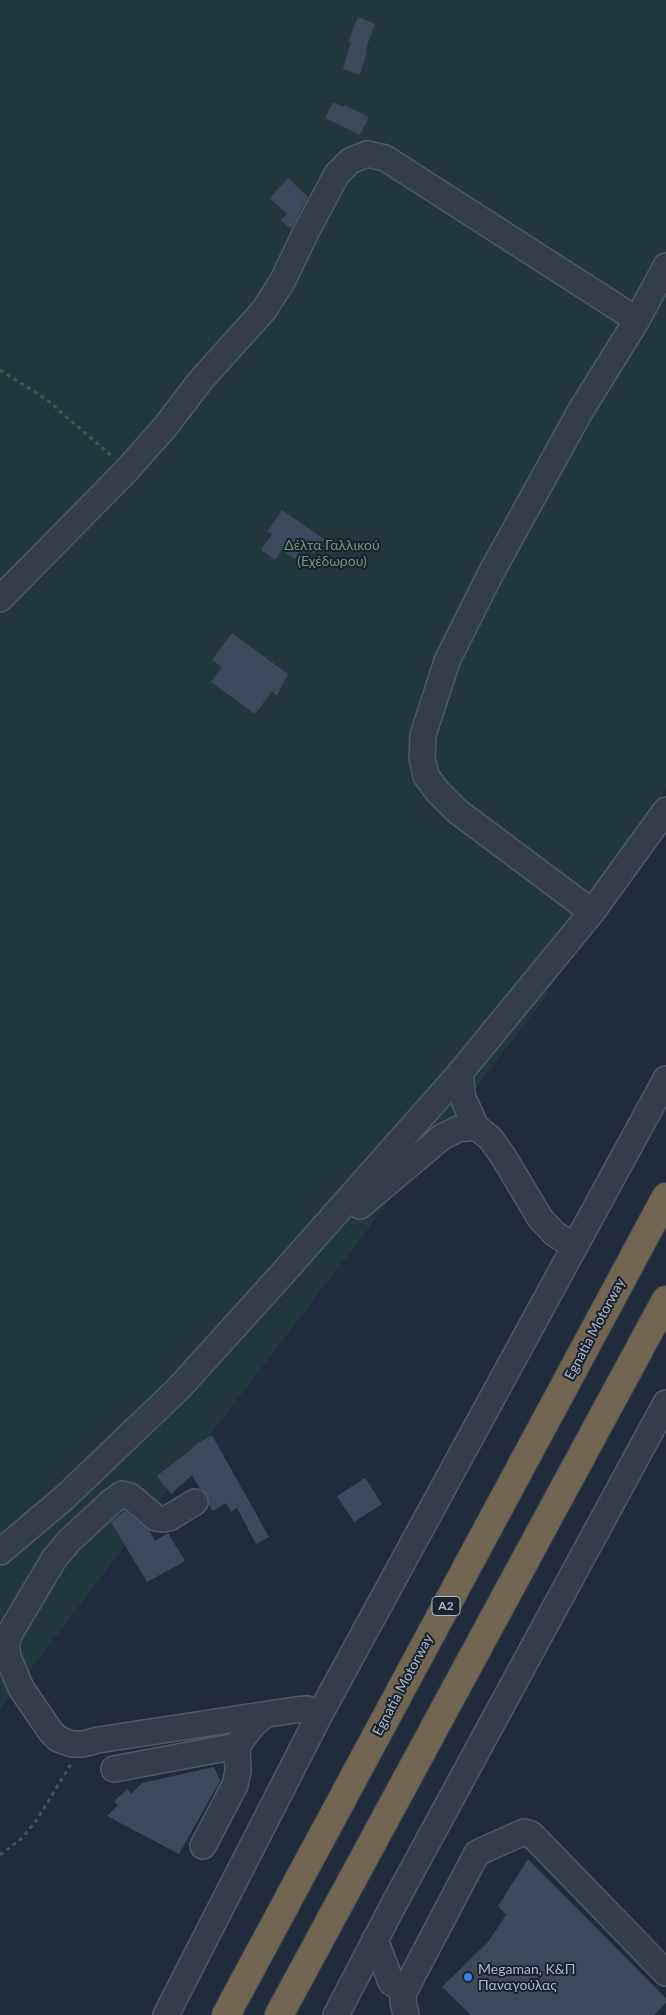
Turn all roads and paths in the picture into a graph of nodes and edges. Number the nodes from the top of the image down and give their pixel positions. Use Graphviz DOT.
graph roads {
  1 [pos="666,266"];
  2 [pos="637,320"];
  3 [pos="0,370"];
  4 [pos="127,470"];
  5 [pos="0,599"];
  6 [pos="666,810"];
  7 [pos="592,912"];
  8 [pos="460,1073"];
  9 [pos="666,1079"];
  10 [pos="476,1127"];
  11 [pos="666,1198"];
  12 [pos="574,1246"];
  13 [pos="284,1272"];
  14 [pos="666,1300"];
  15 [pos="666,1403"];
  16 [pos="195,1502"];
  17 [pos="0,1552"];
  18 [pos="320,1714"];
  19 [pos="264,1715"];
  20 [pos="83,1744"];
  21 [pos="237,1746"];
  22 [pos="114,1769"];
  23 [pos="203,1846"];
  24 [pos="0,1855"];
  25 [pos="376,1938"];
  26 [pos="666,1973"];
  27 [pos="405,2003"];
  28 [pos="166,2015"];
  29 [pos="226,2015"];
  30 [pos="279,2015"];
  31 [pos="336,2015"];
  1 -- 2 [label="street"];
  2 -- 4 [label="street"];
  2 -- 7 [label="street"];
  3 -- 4 [label="path"];
  4 -- 5 [label="street"];
  6 -- 7 [label="street"];
  7 -- 8 [label="street"];
  8 -- 10 [label="street"];
  8 -- 13 [label="street"];
  9 -- 12 [label="street"];
  10 -- 12 [label="street"];
  10 -- 13 [label="street"];
  11 -- 29 [label="highway, Egnatia Motorway / Α2"];
  12 -- 18 [label="street"];
  13 -- 17 [label="street"];
  14 -- 30 [label="highway"];
  15 -- 25 [label="street"];
  16 -- 20 [label="street"];
  18 -- 19 [label="street"];
  18 -- 28 [label="street"];
  19 -- 20 [label="street"];
  19 -- 21 [label="street"];
  20 -- 24 [label="path"];
  21 -- 22 [label="street"];
  21 -- 23 [label="street"];
  25 -- 27 [label="street"];
  25 -- 31 [label="street"];
  26 -- 27 [label="street"];
}
